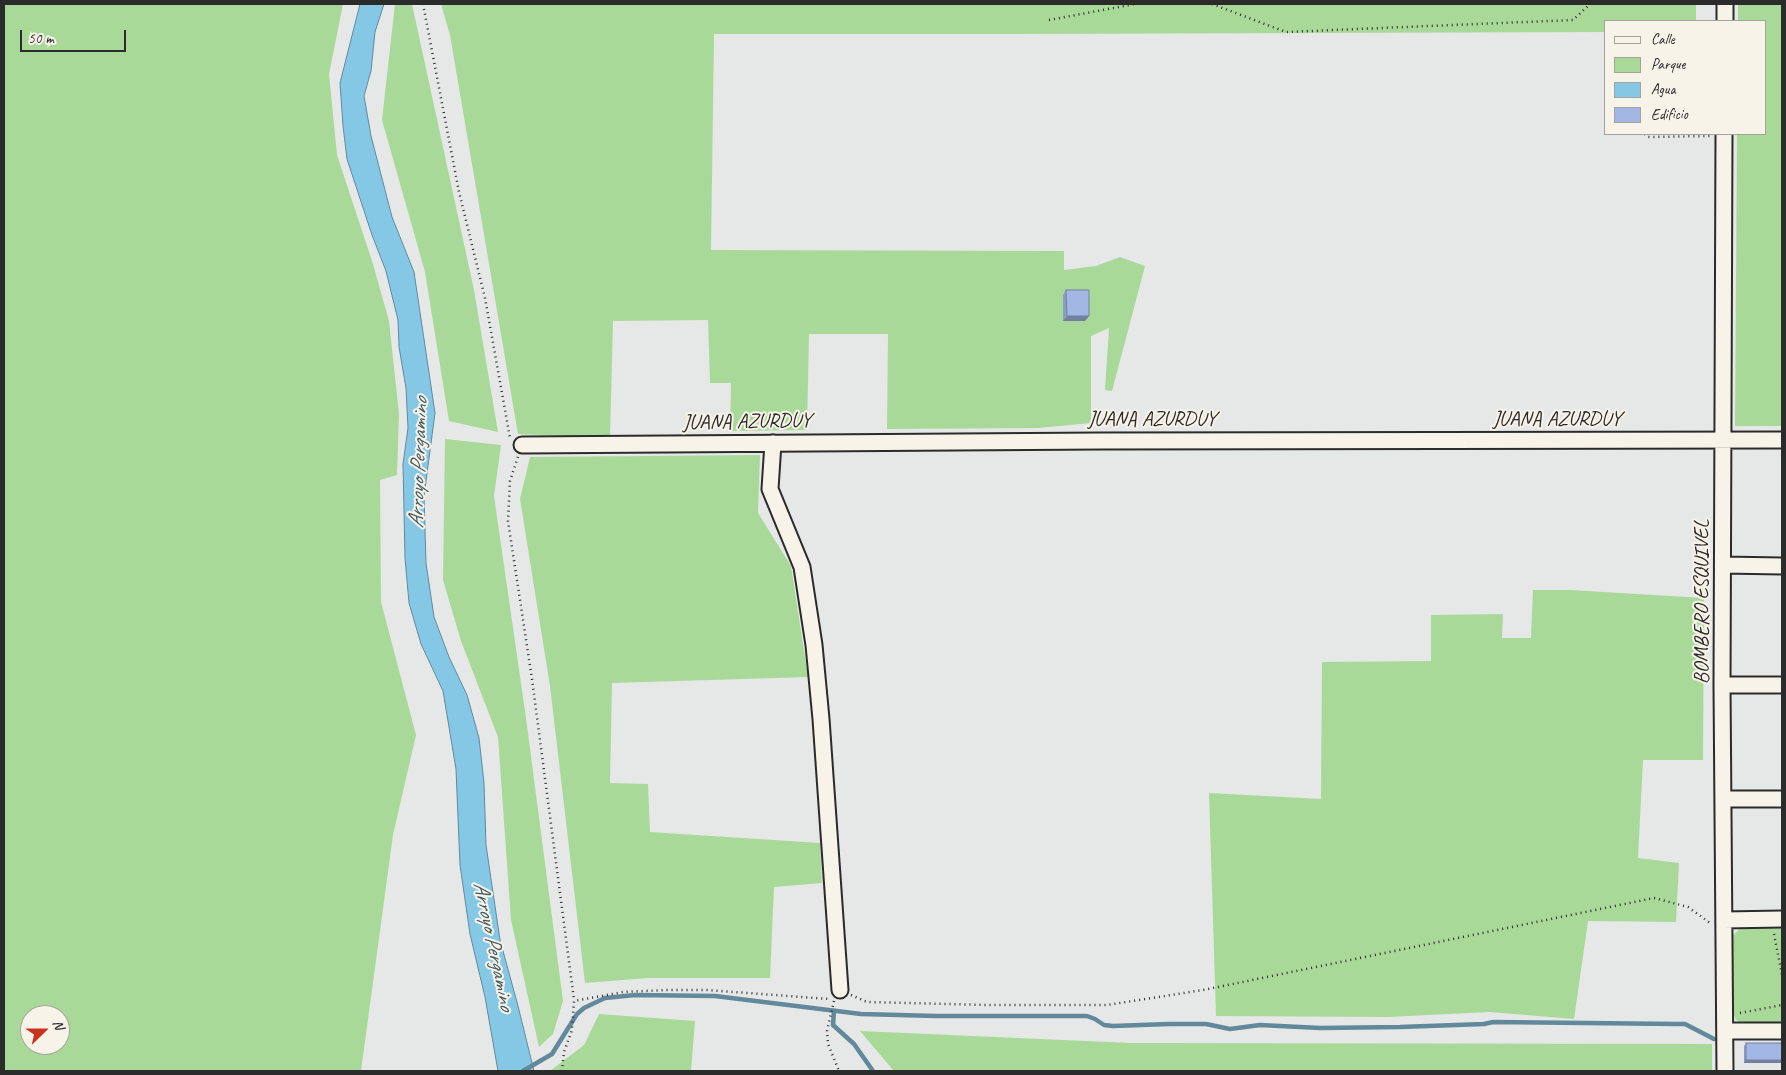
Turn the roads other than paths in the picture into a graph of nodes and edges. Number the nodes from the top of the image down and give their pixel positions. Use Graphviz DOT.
graph roads {
  1 [pos="1725,4"];
  2 [pos="1725,20"];
  3 [pos="1724,135"];
  4 [pos="1724,440"];
  5 [pos="1782,440"];
  6 [pos="773,443"];
  7 [pos="522,445"];
  8 [pos="1723,565"];
  9 [pos="1782,566"];
  10 [pos="1722,685"];
  11 [pos="1782,685"];
  12 [pos="1723,799"];
  13 [pos="1782,799"];
  14 [pos="1782,919"];
  15 [pos="1724,927"];
  16 [pos="837,995"];
  17 [pos="1725,1031"];
  18 [pos="1782,1031"];
  19 [pos="1725,1071"];
  1 -- 2 [label="street"];
  3 -- 4 [label="street, BOMBERO ESQUIVEL"];
  4 -- 5 [label="street, JUANA AZURDUY"];
  4 -- 6 [label="street, JUANA AZURDUY"];
  4 -- 8 [label="street, BOMBERO ESQUIVEL"];
  6 -- 7 [label="street, JUANA AZURDUY"];
  6 -- 16 [label="street"];
  8 -- 9 [label="street"];
  8 -- 10 [label="street, BOMBERO ESQUIVEL"];
  10 -- 11 [label="street"];
  10 -- 12 [label="street, BOMBERO ESQUIVEL"];
  12 -- 13 [label="street"];
  12 -- 15 [label="street, BOMBERO ESQUIVEL"];
  14 -- 15 [label="street"];
  15 -- 17 [label="street, BOMBERO ESQUIVEL"];
  17 -- 18 [label="street"];
  17 -- 19 [label="street, BOMBERO ESQUIVEL"];
}
